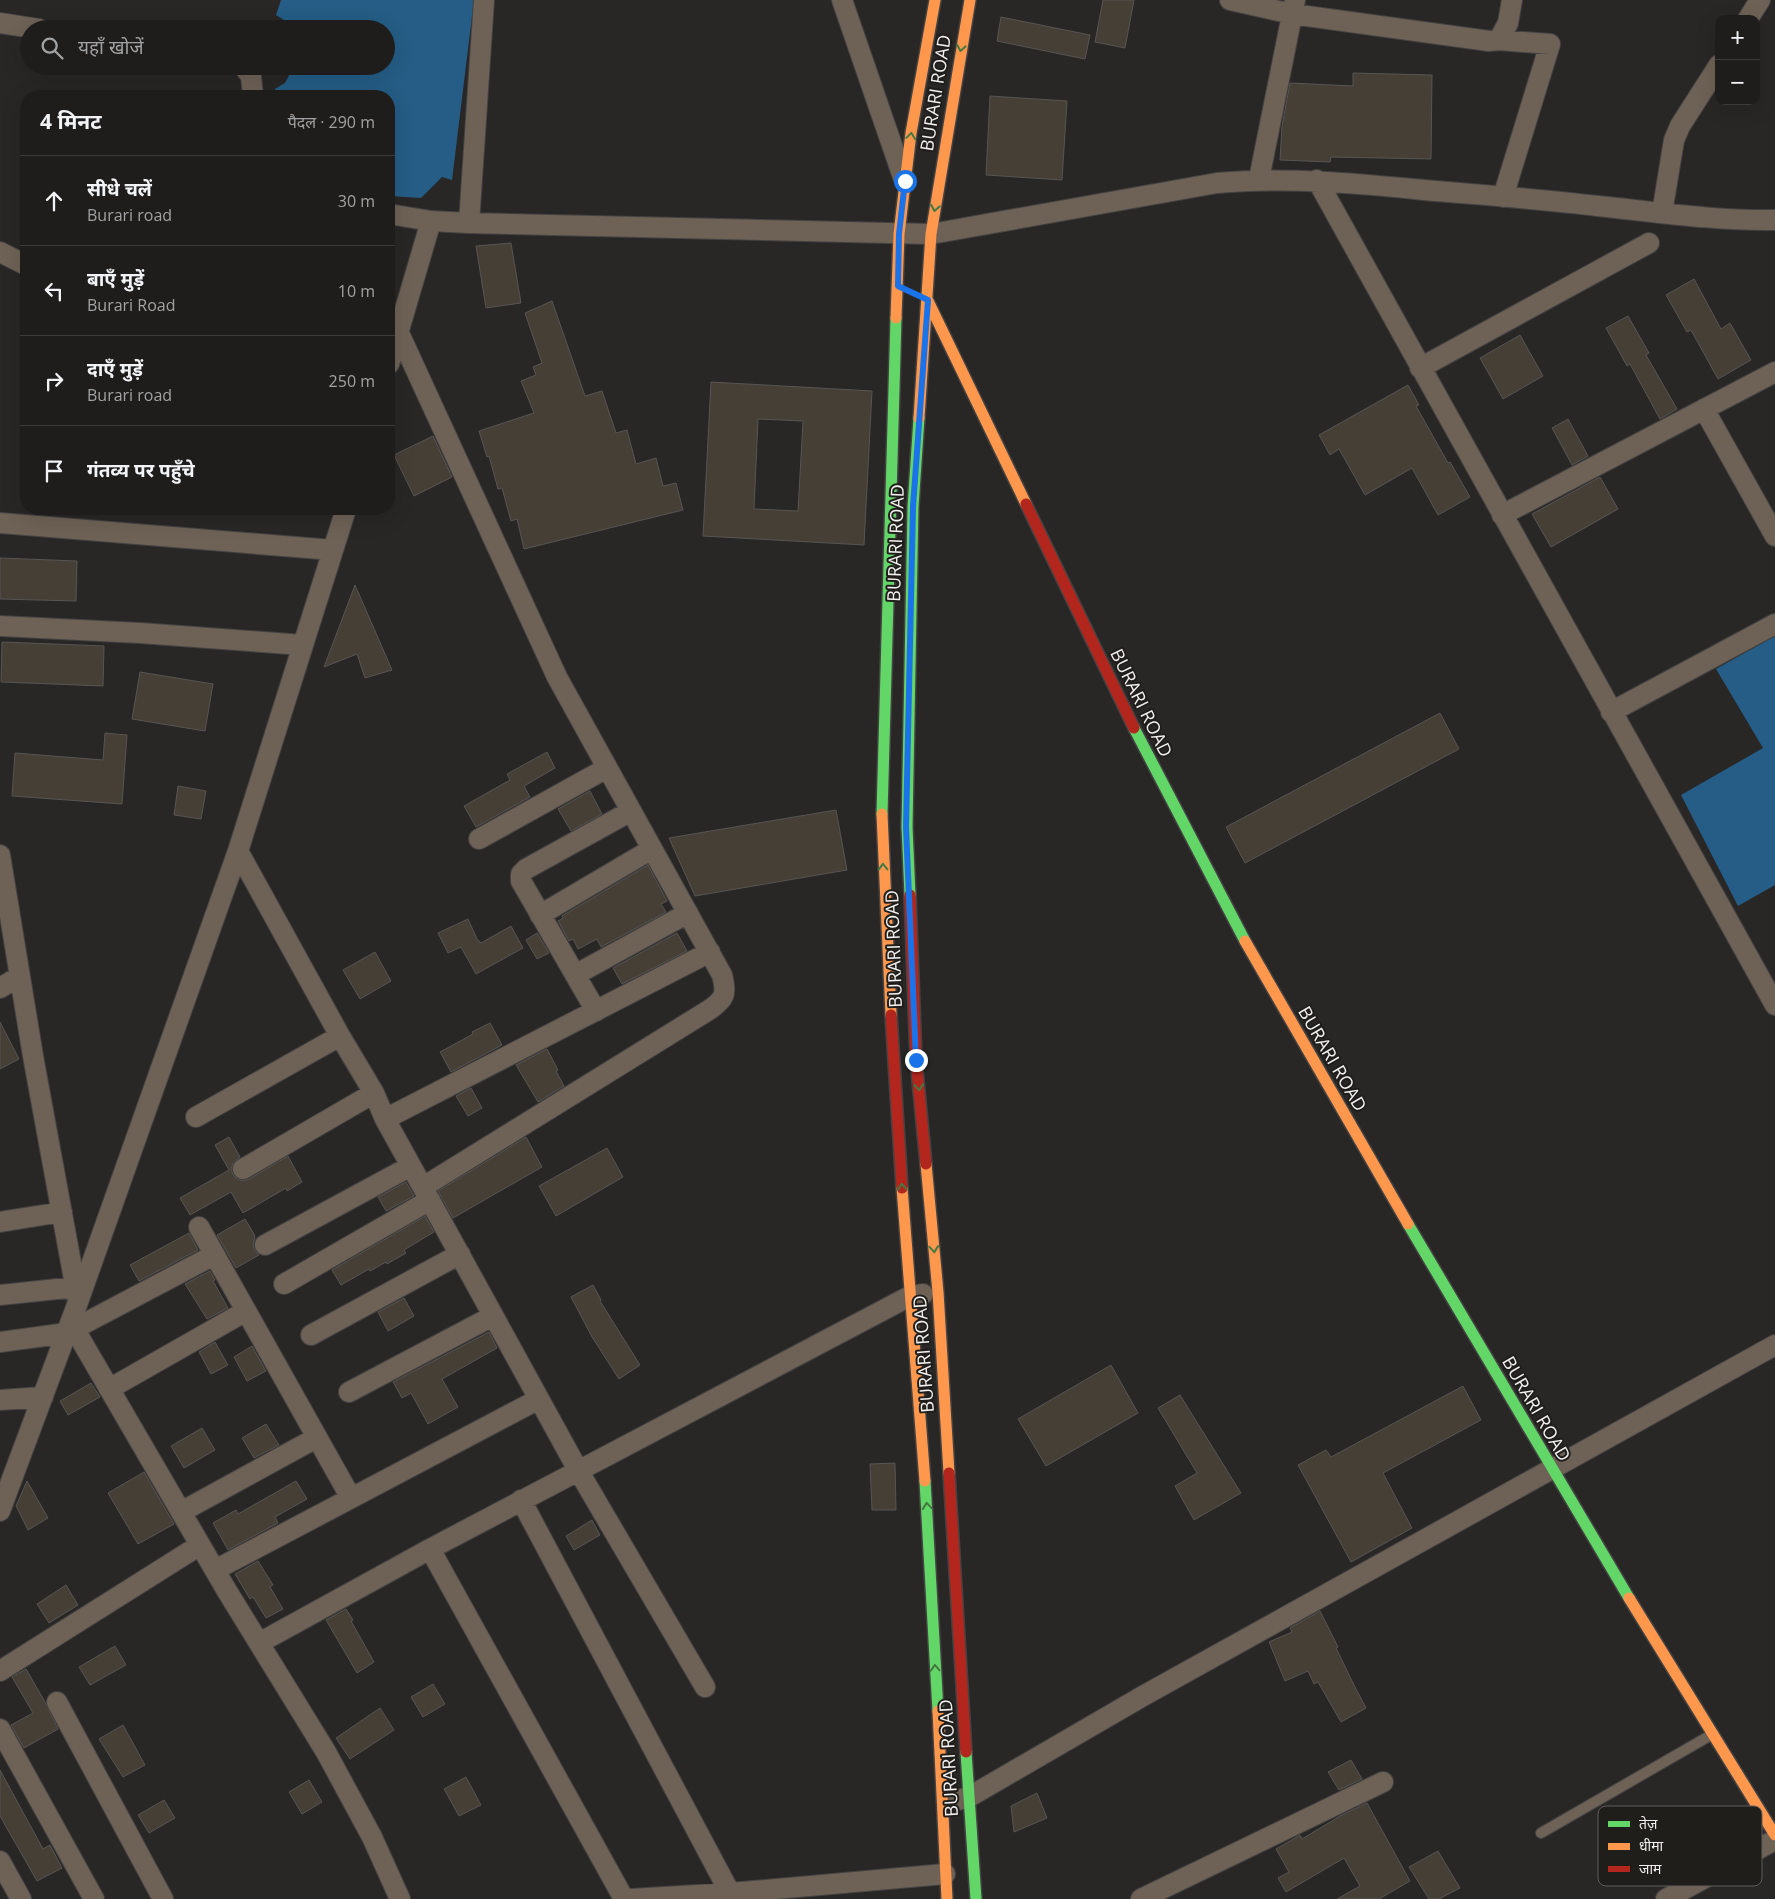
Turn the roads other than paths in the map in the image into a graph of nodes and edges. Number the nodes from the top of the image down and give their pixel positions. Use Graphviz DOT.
graph roads {
  1 [pos="484,0"];
  2 [pos="842,0"];
  3 [pos="935,0"];
  4 [pos="970,0"];
  5 [pos="1230,0"];
  6 [pos="1512,0"];
  7 [pos="1760,0"];
  8 [pos="1294,7"];
  9 [pos="1751,15"];
  10 [pos="0,23"];
  11 [pos="20,26"];
  12 [pos="1499,40"];
  13 [pos="1715,71"];
  14 [pos="249,75"];
  15 [pos="253,90"];
  16 [pos="1259,179"];
  17 [pos="1316,180"];
  18 [pos="905,181"];
  19 [pos="1503,197"];
  20 [pos="1662,213"];
  21 [pos="395,215"];
  22 [pos="1775,220"];
  23 [pos="431,221"];
  24 [pos="469,223"];
  25 [pos="899,234"];
  26 [pos="931,234"];
  27 [pos="1650,243"];
  28 [pos="0,252"];
  29 [pos="20,263"];
  30 [pos="905,289"];
  31 [pos="928,300"];
  32 [pos="398,331"];
  33 [pos="395,342"];
  34 [pos="1420,368"];
  35 [pos="1775,372"];
  36 [pos="1704,409"];
  37 [pos="344,515"];
  38 [pos="1502,515"];
  39 [pos="0,522"];
  40 [pos="1775,536"];
  41 [pos="333,550"];
  42 [pos="1775,624"];
  43 [pos="0,626"];
  44 [pos="303,645"];
  45 [pos="1611,712"];
  46 [pos="607,768"];
  47 [pos="631,811"];
  48 [pos="479,839"];
  49 [pos="652,849"];
  50 [pos="238,851"];
  51 [pos="0,855"];
  52 [pos="688,913"];
  53 [pos="540,915"];
  54 [pos="710,952"];
  55 [pos="575,974"];
  56 [pos="20,976"];
  57 [pos="0,988"];
  58 [pos="1775,1005"];
  59 [pos="596,1011"];
  60 [pos="340,1036"];
  61 [pos="374,1093"];
  62 [pos="196,1117"];
  63 [pos="385,1119"];
  64 [pos="410,1166"];
  65 [pos="243,1170"];
  66 [pos="426,1194"];
  67 [pos="62,1212"];
  68 [pos="0,1222"];
  69 [pos="199,1227"];
  70 [pos="265,1245"];
  71 [pos="460,1254"];
  72 [pos="214,1255"];
  73 [pos="284,1284"];
  74 [pos="938,1292"];
  75 [pos="77,1294"];
  76 [pos="0,1295"];
  77 [pos="910,1296"];
  78 [pos="246,1311"];
  79 [pos="493,1316"];
  80 [pos="70,1328"];
  81 [pos="311,1335"];
  82 [pos="0,1342"];
  83 [pos="1775,1346"];
  84 [pos="109,1389"];
  85 [pos="349,1392"];
  86 [pos="43,1397"];
  87 [pos="539,1399"];
  88 [pos="0,1400"];
  89 [pos="316,1438"];
  90 [pos="578,1470"];
  91 [pos="1551,1471"];
  92 [pos="351,1498"];
  93 [pos="521,1500"];
  94 [pos="1,1506"];
  95 [pos="181,1512"];
  96 [pos="200,1545"];
  97 [pos="430,1549"];
  98 [pos="215,1570"];
  99 [pos="259,1643"];
  100 [pos="0,1671"];
  101 [pos="705,1687"];
  102 [pos="57,1702"];
  103 [pos="0,1729"];
  104 [pos="1712,1735"];
  105 [pos="1383,1782"];
  106 [pos="969,1798"];
  107 [pos="942,1802"];
  108 [pos="1757,1806"];
  109 [pos="1762,1814"];
  110 [pos="1540,1833"];
  111 [pos="1775,1835"];
  112 [pos="1775,1840"];
  113 [pos="1762,1847"];
  114 [pos="0,1861"];
  115 [pos="945,1874"];
  116 [pos="1690,1886"];
  117 [pos="730,1893"];
  118 [pos="21,1899"];
  119 [pos="94,1899"];
  120 [pos="163,1899"];
  121 [pos="400,1899"];
  122 [pos="624,1899"];
  123 [pos="631,1899"];
  124 [pos="947,1899"];
  125 [pos="976,1899"];
  126 [pos="1140,1899"];
  127 [pos="1666,1899"];
  1 -- 24 [label="street"];
  2 -- 18 [label="street"];
  18 -- 3 [label="main road, BURARI ROAD, one-way"];
  4 -- 26 [label="main road, BURARI ROAD, one-way"];
  5 -- 8 [label="street"];
  6 -- 12 [label="street"];
  7 -- 9 [label="street"];
  8 -- 12 [label="street"];
  8 -- 16 [label="street"];
  10 -- 11 [label="street"];
  12 -- 19 [label="street"];
  13 -- 20 [label="street"];
  14 -- 15 [label="street"];
  16 -- 17 [label="street"];
  16 -- 26 [label="street"];
  17 -- 19 [label="street"];
  17 -- 34 [label="street"];
  18 -- 25 [label="main road, BURARI ROAD"];
  19 -- 20 [label="street"];
  20 -- 22 [label="street"];
  21 -- 23 [label="street"];
  23 -- 24 [label="street"];
  23 -- 32 [label="street"];
  24 -- 25 [label="street"];
  25 -- 26 [label="street"];
  25 -- 30 [label="main road, BURARI ROAD"];
  26 -- 31 [label="main road, BURARI ROAD"];
  27 -- 34 [label="street"];
  28 -- 29 [label="street"];
  30 -- 31 [label="main road"];
  77 -- 30 [label="main road, BURARI ROAD, one-way"];
  31 -- 74 [label="main road, BURARI ROAD, one-way"];
  31 -- 91 [label="main road, BURARI ROAD"];
  32 -- 33 [label="street"];
  32 -- 46 [label="street"];
  34 -- 38 [label="street"];
  35 -- 36 [label="street"];
  36 -- 38 [label="street"];
  36 -- 40 [label="street"];
  37 -- 41 [label="street"];
  38 -- 45 [label="street"];
  39 -- 41 [label="street"];
  41 -- 44 [label="street"];
  42 -- 45 [label="street"];
  43 -- 44 [label="street"];
  44 -- 50 [label="street"];
  45 -- 58 [label="street"];
  46 -- 47 [label="street"];
  46 -- 48 [label="street"];
  47 -- 49 [label="street"];
  47 -- 53 [label="street"];
  49 -- 52 [label="street"];
  49 -- 53 [label="street"];
  50 -- 60 [label="street"];
  50 -- 75 [label="street"];
  51 -- 56 [label="street"];
  52 -- 54 [label="street"];
  52 -- 55 [label="street"];
  53 -- 55 [label="street"];
  54 -- 59 [label="street"];
  54 -- 66 [label="street"];
  55 -- 59 [label="street"];
  56 -- 57 [label="street"];
  56 -- 67 [label="street"];
  59 -- 63 [label="street"];
  60 -- 61 [label="street"];
  60 -- 62 [label="street"];
  61 -- 63 [label="street"];
  61 -- 65 [label="street"];
  63 -- 64 [label="street"];
  64 -- 66 [label="street"];
  64 -- 70 [label="street"];
  66 -- 71 [label="street"];
  66 -- 73 [label="street"];
  67 -- 68 [label="street"];
  67 -- 75 [label="street"];
  69 -- 72 [label="street"];
  71 -- 79 [label="street"];
  71 -- 81 [label="street"];
  72 -- 78 [label="street"];
  72 -- 80 [label="street"];
  74 -- 77 [label="street"];
  74 -- 106 [label="main road, BURARI ROAD"];
  75 -- 76 [label="street"];
  75 -- 80 [label="street"];
  77 -- 90 [label="street"];
  107 -- 77 [label="main road, BURARI ROAD, one-way"];
  78 -- 84 [label="street"];
  78 -- 89 [label="street"];
  79 -- 85 [label="street"];
  79 -- 87 [label="street"];
  80 -- 82 [label="street"];
  80 -- 84 [label="street"];
  80 -- 86 [label="street"];
  83 -- 91 [label="street"];
  84 -- 95 [label="street"];
  86 -- 88 [label="street"];
  86 -- 94 [label="street"];
  87 -- 90 [label="street"];
  87 -- 92 [label="street"];
  89 -- 92 [label="street"];
  89 -- 95 [label="street"];
  90 -- 93 [label="street"];
  90 -- 101 [label="street"];
  91 -- 104 [label="main road, BURARI ROAD"];
  91 -- 106 [label="street"];
  92 -- 98 [label="street"];
  93 -- 97 [label="street"];
  93 -- 117 [label="street"];
  95 -- 96 [label="street"];
  96 -- 98 [label="street"];
  96 -- 100 [label="street"];
  97 -- 99 [label="street"];
  97 -- 122 [label="street"];
  98 -- 99 [label="street"];
  99 -- 121 [label="street"];
  102 -- 120 [label="street"];
  103 -- 119 [label="street"];
  104 -- 108 [label="main road, BURARI ROAD"];
  104 -- 110 [label="lane"];
  105 -- 126 [label="street"];
  106 -- 107 [label="street"];
  106 -- 125 [label="main road, BURARI ROAD"];
  107 -- 115 [label="main road, BURARI ROAD"];
  109 -- 111 [label="main road, BURARI ROAD"];
  112 -- 113 [label="street"];
  114 -- 118 [label="street"];
  115 -- 117 [label="street"];
  115 -- 124 [label="main road, BURARI ROAD"];
  116 -- 127 [label="street"];
  117 -- 123 [label="street"];
}
